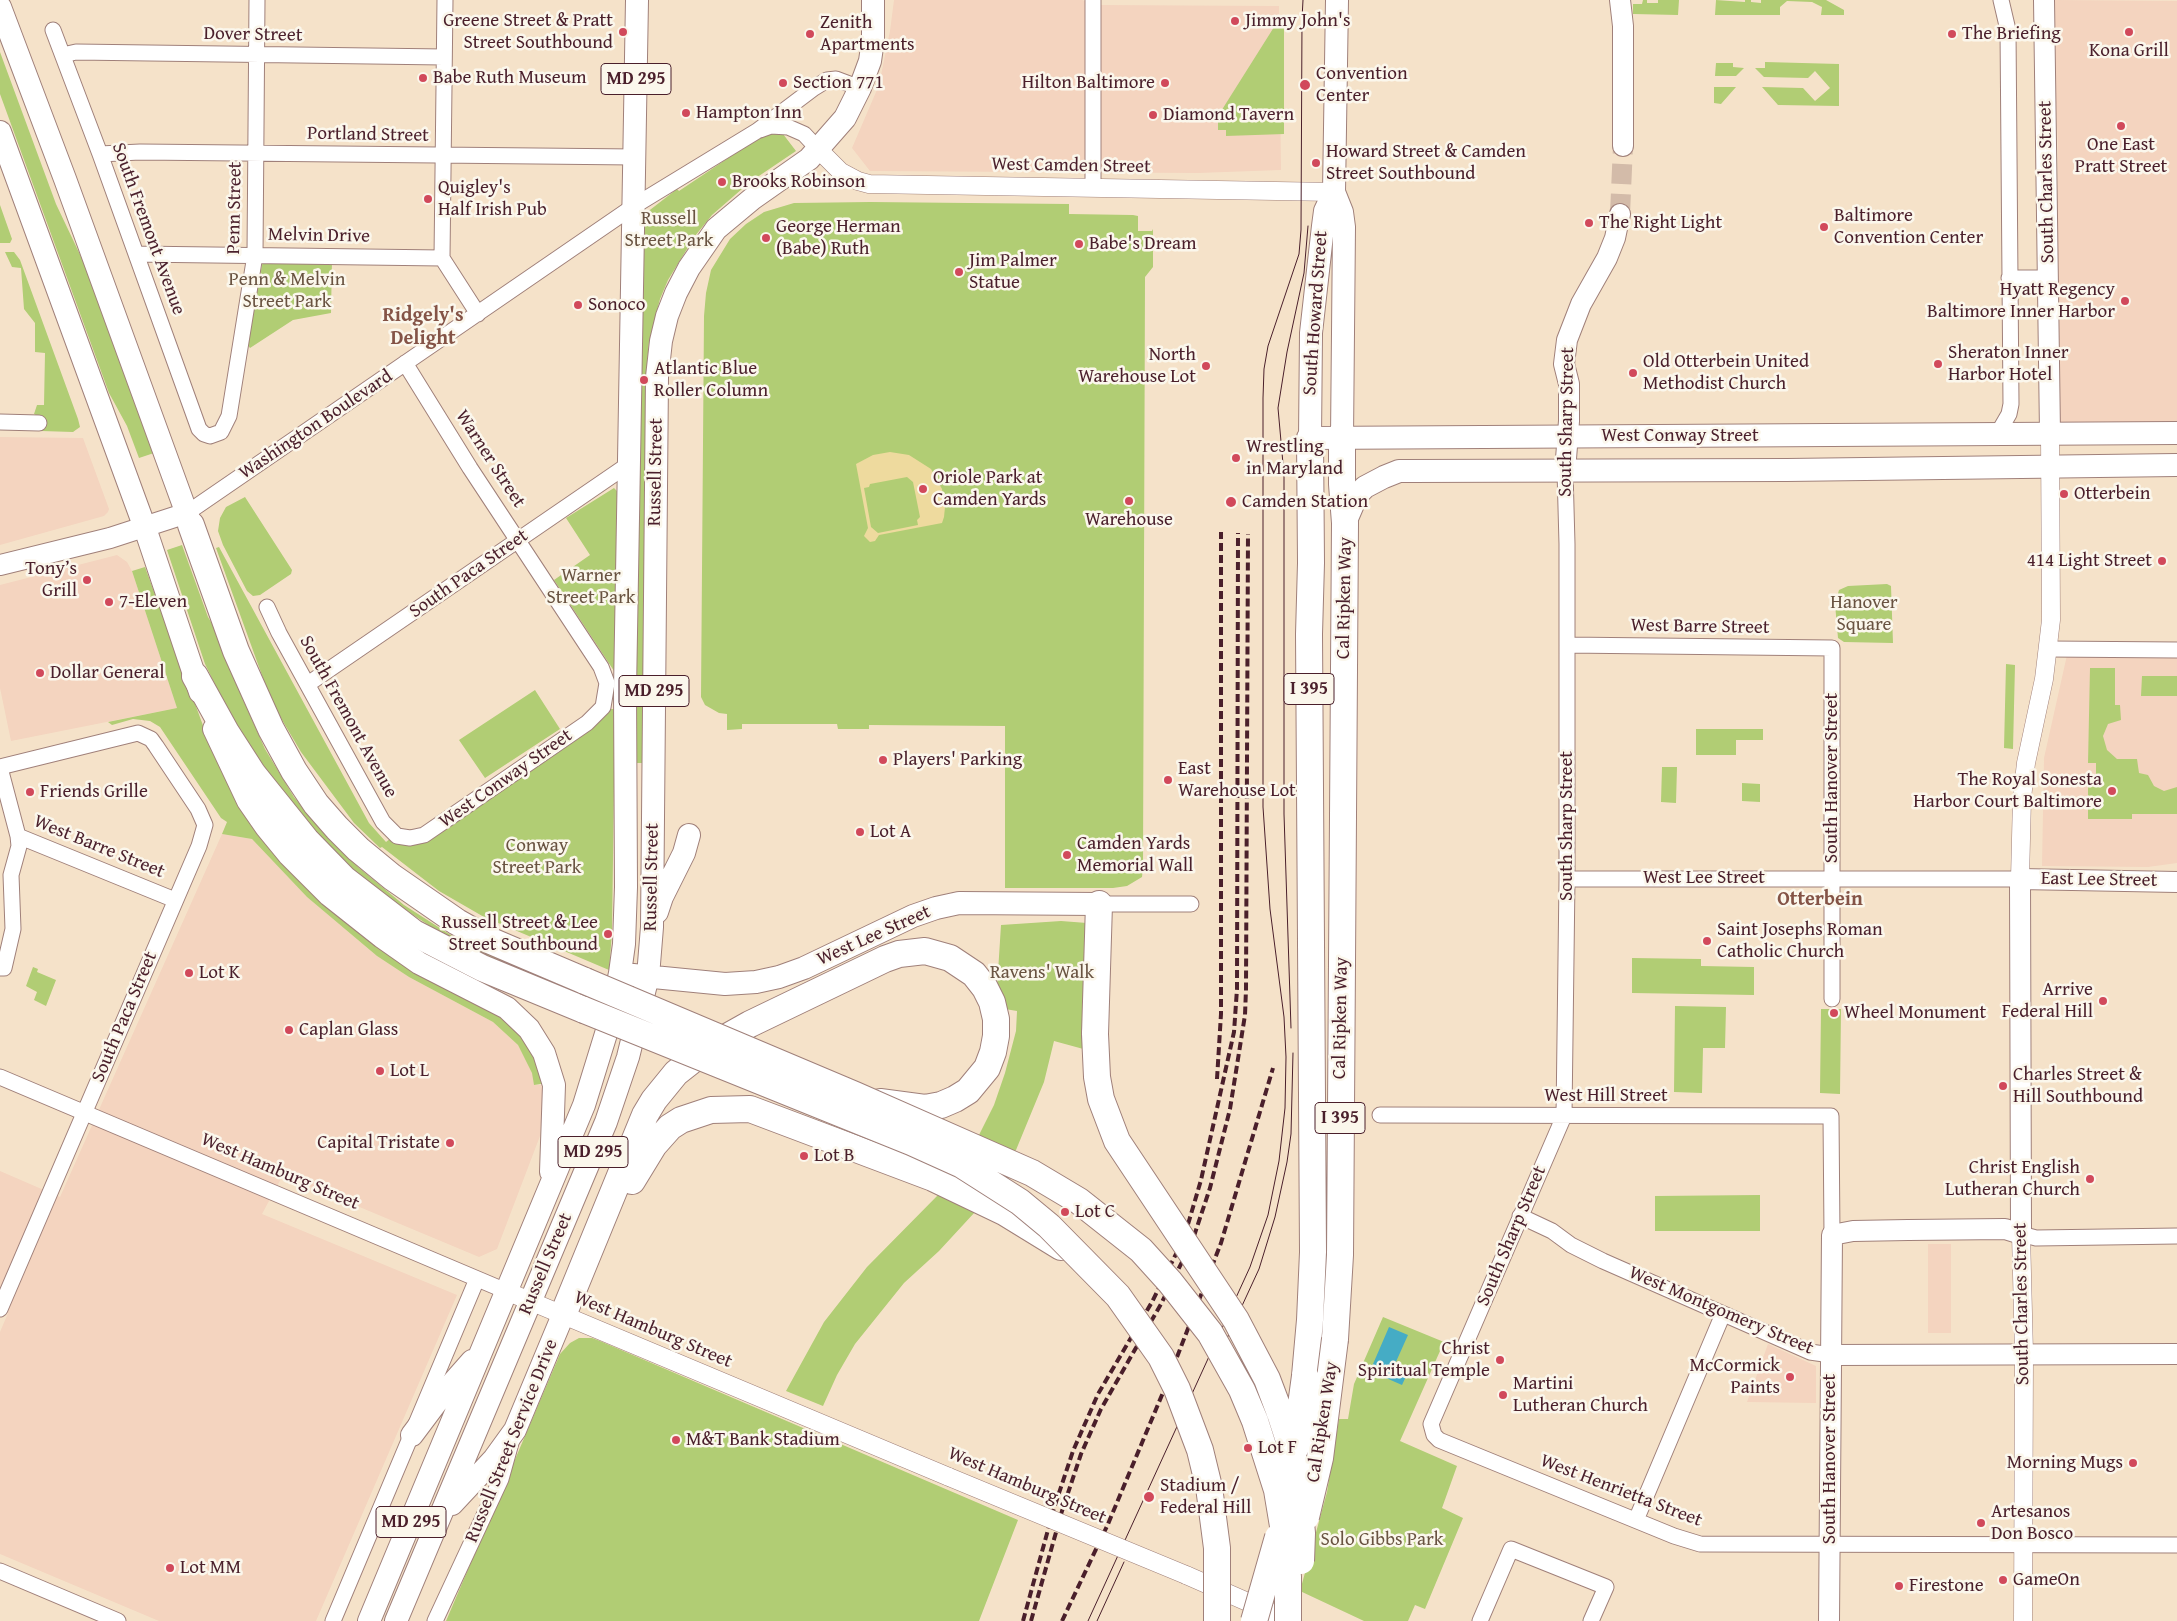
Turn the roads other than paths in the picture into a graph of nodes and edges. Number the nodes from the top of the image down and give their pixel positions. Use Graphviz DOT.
graph roads {
  1 [pos="12,0"];
  2 [pos="257,0"];
  3 [pos="445,0"];
  4 [pos="637,0"];
  5 [pos="873,0"];
  6 [pos="1092,0"];
  7 [pos="1337,0"];
  8 [pos="1620,0"];
  9 [pos="2001,0"];
  10 [pos="2044,0"];
  11 [pos="0,7"];
  12 [pos="8,28"];
  13 [pos="53,30"];
  14 [pos="63,55"];
  15 [pos="257,55"];
  16 [pos="444,56"];
  17 [pos="860,88"];
  18 [pos="756,131"];
  19 [pos="0,132"];
  20 [pos="1623,146"];
  21 [pos="819,150"];
  22 [pos="256,153"];
  23 [pos="100,154"];
  24 [pos="442,155"];
  25 [pos="635,157"];
  26 [pos="1093,188"];
  27 [pos="1334,192"];
  28 [pos="634,206"];
  29 [pos="1620,214"];
  30 [pos="136,254"];
  31 [pos="255,255"];
  32 [pos="442,258"];
  33 [pos="2009,278"];
  34 [pos="2048,278"];
  35 [pos="478,314"];
  36 [pos="406,363"];
  37 [pos="0,422"];
  38 [pos="39,423"];
  39 [pos="2050,433"];
  40 [pos="2177,433"];
  41 [pos="1998,434"];
  42 [pos="210,436"];
  43 [pos="1310,438"];
  44 [pos="1342,438"];
  45 [pos="1567,438"];
  46 [pos="629,464"];
  47 [pos="2177,465"];
  48 [pos="2051,467"];
  49 [pos="1565,471"];
  50 [pos="189,519"];
  51 [pos="1345,523"];
  52 [pos="145,528"];
  53 [pos="518,540"];
  54 [pos="0,565"];
  55 [pos="267,607"];
  56 [pos="1567,645"];
  57 [pos="1832,648"];
  58 [pos="2049,649"];
  59 [pos="2177,650"];
  60 [pos="195,676"];
  61 [pos="308,684"];
  62 [pos="603,707"];
  63 [pos="0,768"];
  64 [pos="18,836"];
  65 [pos="689,836"];
  66 [pos="403,837"];
  67 [pos="6,868"];
  68 [pos="1832,878"];
  69 [pos="1567,879"];
  70 [pos="2020,879"];
  71 [pos="2177,882"];
  72 [pos="175,900"];
  73 [pos="1099,904"];
  74 [pos="1191,904"];
  75 [pos="652,927"];
  76 [pos="2,968"];
  77 [pos="620,973"];
  78 [pos="648,976"];
  79 [pos="1832,999"];
  80 [pos="0,1077"];
  81 [pos="855,1095"];
  82 [pos="84,1112"];
  83 [pos="1380,1115"];
  84 [pos="1564,1116"];
  85 [pos="1831,1116"];
  86 [pos="552,1183"];
  87 [pos="1520,1216"];
  88 [pos="2021,1234"];
  89 [pos="1832,1235"];
  90 [pos="2177,1236"];
  91 [pos="1081,1260"];
  92 [pos="586,1262"];
  93 [pos="477,1279"];
  94 [pos="506,1291"];
  95 [pos="530,1301"];
  96 [pos="0,1309"];
  97 [pos="1723,1314"];
  98 [pos="563,1315"];
  99 [pos="482,1349"];
  100 [pos="2024,1354"];
  101 [pos="2177,1354"];
  102 [pos="1831,1355"];
  103 [pos="1431,1424"];
  104 [pos="515,1430"];
  105 [pos="412,1435"];
  106 [pos="440,1518"];
  107 [pos="1636,1520"];
  108 [pos="1830,1544"];
  109 [pos="2023,1545"];
  110 [pos="2177,1545"];
  111 [pos="0,1571"];
  112 [pos="115,1620"];
  113 [pos="333,1621"];
  114 [pos="369,1621"];
  115 [pos="396,1621"];
  116 [pos="434,1621"];
  117 [pos="1217,1621"];
  118 [pos="1254,1621"];
  119 [pos="1278,1621"];
  120 [pos="1291,1621"];
  121 [pos="1480,1621"];
  122 [pos="1591,1621"];
  123 [pos="1830,1621"];
  124 [pos="2023,1621"];
  1 -- 12 [label="main road"];
  2 -- 15 [label="street, Penn Street"];
  3 -- 16 [label="street"];
  4 -- 25 [label="main road, MD 295"];
  5 -- 17 [label="main road, MD 295"];
  6 -- 26 [label="street"];
  7 -- 27 [label="main road, South Howard Street"];
  8 -- 20 [label="main road"];
  9 -- 33 [label="street, South Charles Street"];
  10 -- 34 [label="main road, South Charles Street"];
  11 -- 12 [label="main road"];
  12 -- 50 [label="main road"];
  13 -- 14 [label="street, South Fremont Avenue"];
  14 -- 15 [label="street, Dover Street"];
  14 -- 23 [label="street, South Fremont Avenue"];
  15 -- 16 [label="street, Dover Street"];
  15 -- 22 [label="street, Penn Street"];
  16 -- 24 [label="street"];
  17 -- 18 [label="street, Washington Boulevard"];
  17 -- 21 [label="main road, MD 295"];
  18 -- 21 [label="street, Washington Boulevard"];
  18 -- 28 [label="street, Washington Boulevard"];
  19 -- 52 [label="main road"];
  21 -- 26 [label="street, West Camden Street"];
  21 -- 75 [label="main road, Russell Street / MD 295"];
  22 -- 23 [label="street, Portland Street"];
  22 -- 24 [label="street, Portland Street"];
  22 -- 31 [label="street, Penn Street"];
  23 -- 30 [label="street, South Fremont Avenue"];
  24 -- 25 [label="street, Portland Street"];
  24 -- 32 [label="street"];
  25 -- 28 [label="main road, MD 295"];
  26 -- 27 [label="street, West Camden Street"];
  27 -- 43 [label="main road, South Howard Street / I 395"];
  27 -- 44 [label="main road, South Howard Street / I 395"];
  28 -- 35 [label="street, Washington Boulevard"];
  28 -- 46 [label="main road, Russell Street / MD 295"];
  29 -- 45 [label="main road, South Sharp Street"];
  30 -- 31 [label="street, Melvin Drive"];
  30 -- 42 [label="street, South Fremont Avenue"];
  31 -- 32 [label="street, Melvin Drive"];
  31 -- 42 [label="street, Penn Street"];
  32 -- 35 [label="street"];
  33 -- 34 [label="street"];
  33 -- 41 [label="street, South Charles Street"];
  34 -- 39 [label="main road, South Charles Street"];
  35 -- 36 [label="street, Washington Boulevard"];
  36 -- 50 [label="street, Washington Boulevard"];
  36 -- 53 [label="street, Warner Street"];
  37 -- 38 [label="street"];
  39 -- 40 [label="main road, West Conway Street"];
  39 -- 41 [label="main road, West Conway Street"];
  39 -- 48 [label="street, South Charles Street"];
  41 -- 45 [label="main road, West Conway Street"];
  43 -- 44 [label="main road, West Conway Street"];
  43 -- 118 [label="highway, Cal Ripken Way / I 395, bridge"];
  44 -- 45 [label="main road, West Conway Street"];
  44 -- 51 [label="highway, Cal Ripken Way / I 395"];
  45 -- 49 [label="main road, South Sharp Street"];
  46 -- 53 [label="street, South Paca Street"];
  46 -- 77 [label="main road, Russell Street / MD 295"];
  47 -- 48 [label="main road, West Conway Street"];
  48 -- 49 [label="main road, West Conway Street"];
  48 -- 58 [label="street, South Charles Street"];
  49 -- 51 [label="main road, West Conway Street"];
  49 -- 56 [label="street, South Sharp Street"];
  50 -- 52 [label="main road, Washington Boulevard"];
  50 -- 81 [label="highway, bridge"];
  51 -- 119 [label="highway, Cal Ripken Way / I 395, bridge"];
  52 -- 54 [label="main road, Washington Boulevard"];
  52 -- 60 [label="main road"];
  53 -- 61 [label="street, South Paca Street"];
  53 -- 62 [label="street, Warner Street"];
  55 -- 61 [label="street, South Fremont Avenue"];
  56 -- 57 [label="street, West Barre Street"];
  56 -- 69 [label="street, South Sharp Street"];
  57 -- 68 [label="street, South Hanover Street"];
  58 -- 59 [label="street"];
  58 -- 70 [label="street, South Charles Street"];
  60 -- 86 [label="main road"];
  60 -- 91 [label="highway, bridge"];
  61 -- 66 [label="street, South Fremont Avenue"];
  62 -- 66 [label="street, West Conway Street"];
  63 -- 64 [label="street, West Barre Street"];
  63 -- 72 [label="street, South Paca Street"];
  64 -- 67 [label="street"];
  64 -- 72 [label="street, West Barre Street"];
  65 -- 75 [label="main road"];
  67 -- 76 [label="street"];
  68 -- 69 [label="street, West Lee Street"];
  68 -- 70 [label="street, West Lee Street"];
  68 -- 79 [label="street, South Hanover Street"];
  69 -- 84 [label="street, South Sharp Street"];
  70 -- 71 [label="main road, East Lee Street"];
  70 -- 88 [label="main road, South Charles Street"];
  72 -- 82 [label="street, South Paca Street"];
  73 -- 74 [label="street, West Lee Street"];
  73 -- 78 [label="main road, West Lee Street"];
  73 -- 120 [label="highway, bridge"];
  75 -- 78 [label="main road, Russell Street / MD 295"];
  77 -- 78 [label="main road, West Lee Street"];
  77 -- 86 [label="main road, Russell Street / MD 295"];
  78 -- 95 [label="main road, Russell Street / MD 295"];
  80 -- 82 [label="street, West Hamburg Street"];
  81 -- 92 [label="highway, bridge"];
  81 -- 120 [label="highway, bridge"];
  82 -- 93 [label="street, West Hamburg Street"];
  82 -- 96 [label="street, South Paca Street"];
  83 -- 84 [label="street, West Hill Street"];
  84 -- 85 [label="street, West Hill Street"];
  84 -- 87 [label="street, South Sharp Street"];
  85 -- 89 [label="street, South Hanover Street"];
  86 -- 94 [label="main road, Russell Street / MD 295"];
  87 -- 97 [label="street, West Montgomery Street"];
  87 -- 103 [label="street, South Sharp Street"];
  88 -- 89 [label="main road"];
  88 -- 90 [label="street"];
  88 -- 100 [label="street, South Charles Street"];
  89 -- 102 [label="main road, South Hanover Street"];
  91 -- 92 [label="highway"];
  91 -- 117 [label="highway, bridge"];
  92 -- 98 [label="highway"];
  93 -- 94 [label="street, West Hamburg Street"];
  93 -- 105 [label="street"];
  94 -- 95 [label="street, West Hamburg Street"];
  94 -- 99 [label="main road, Russell Street / MD 295"];
  95 -- 98 [label="street, West Hamburg Street"];
  95 -- 106 [label="main road, Russell Street / MD 295"];
  97 -- 102 [label="street, West Montgomery Street"];
  97 -- 107 [label="street"];
  98 -- 104 [label="main road, Russell Street Service Drive"];
  98 -- 120 [label="street, West Hamburg Street, bridge"];
  99 -- 105 [label="main road"];
  99 -- 114 [label="main road, Russell Street / MD 295"];
  100 -- 101 [label="main road, West Montgomery Street"];
  100 -- 102 [label="main road, West Montgomery Street"];
  100 -- 109 [label="street, South Charles Street"];
  102 -- 108 [label="main road, South Hanover Street"];
  103 -- 107 [label="street, West Henrietta Street"];
  104 -- 106 [label="main road"];
  104 -- 116 [label="street, Russell Street Service Drive"];
  105 -- 113 [label="street"];
  106 -- 115 [label="main road, Russell Street / MD 295"];
  107 -- 108 [label="street, West Henrietta Street"];
  108 -- 109 [label="street, West Henrietta Street"];
  108 -- 123 [label="main road, South Hanover Street"];
  109 -- 110 [label="street, West Henrietta Street"];
  109 -- 124 [label="street, South Charles Street"];
  111 -- 112 [label="street"];
  121 -- 122 [label="street"];
}
